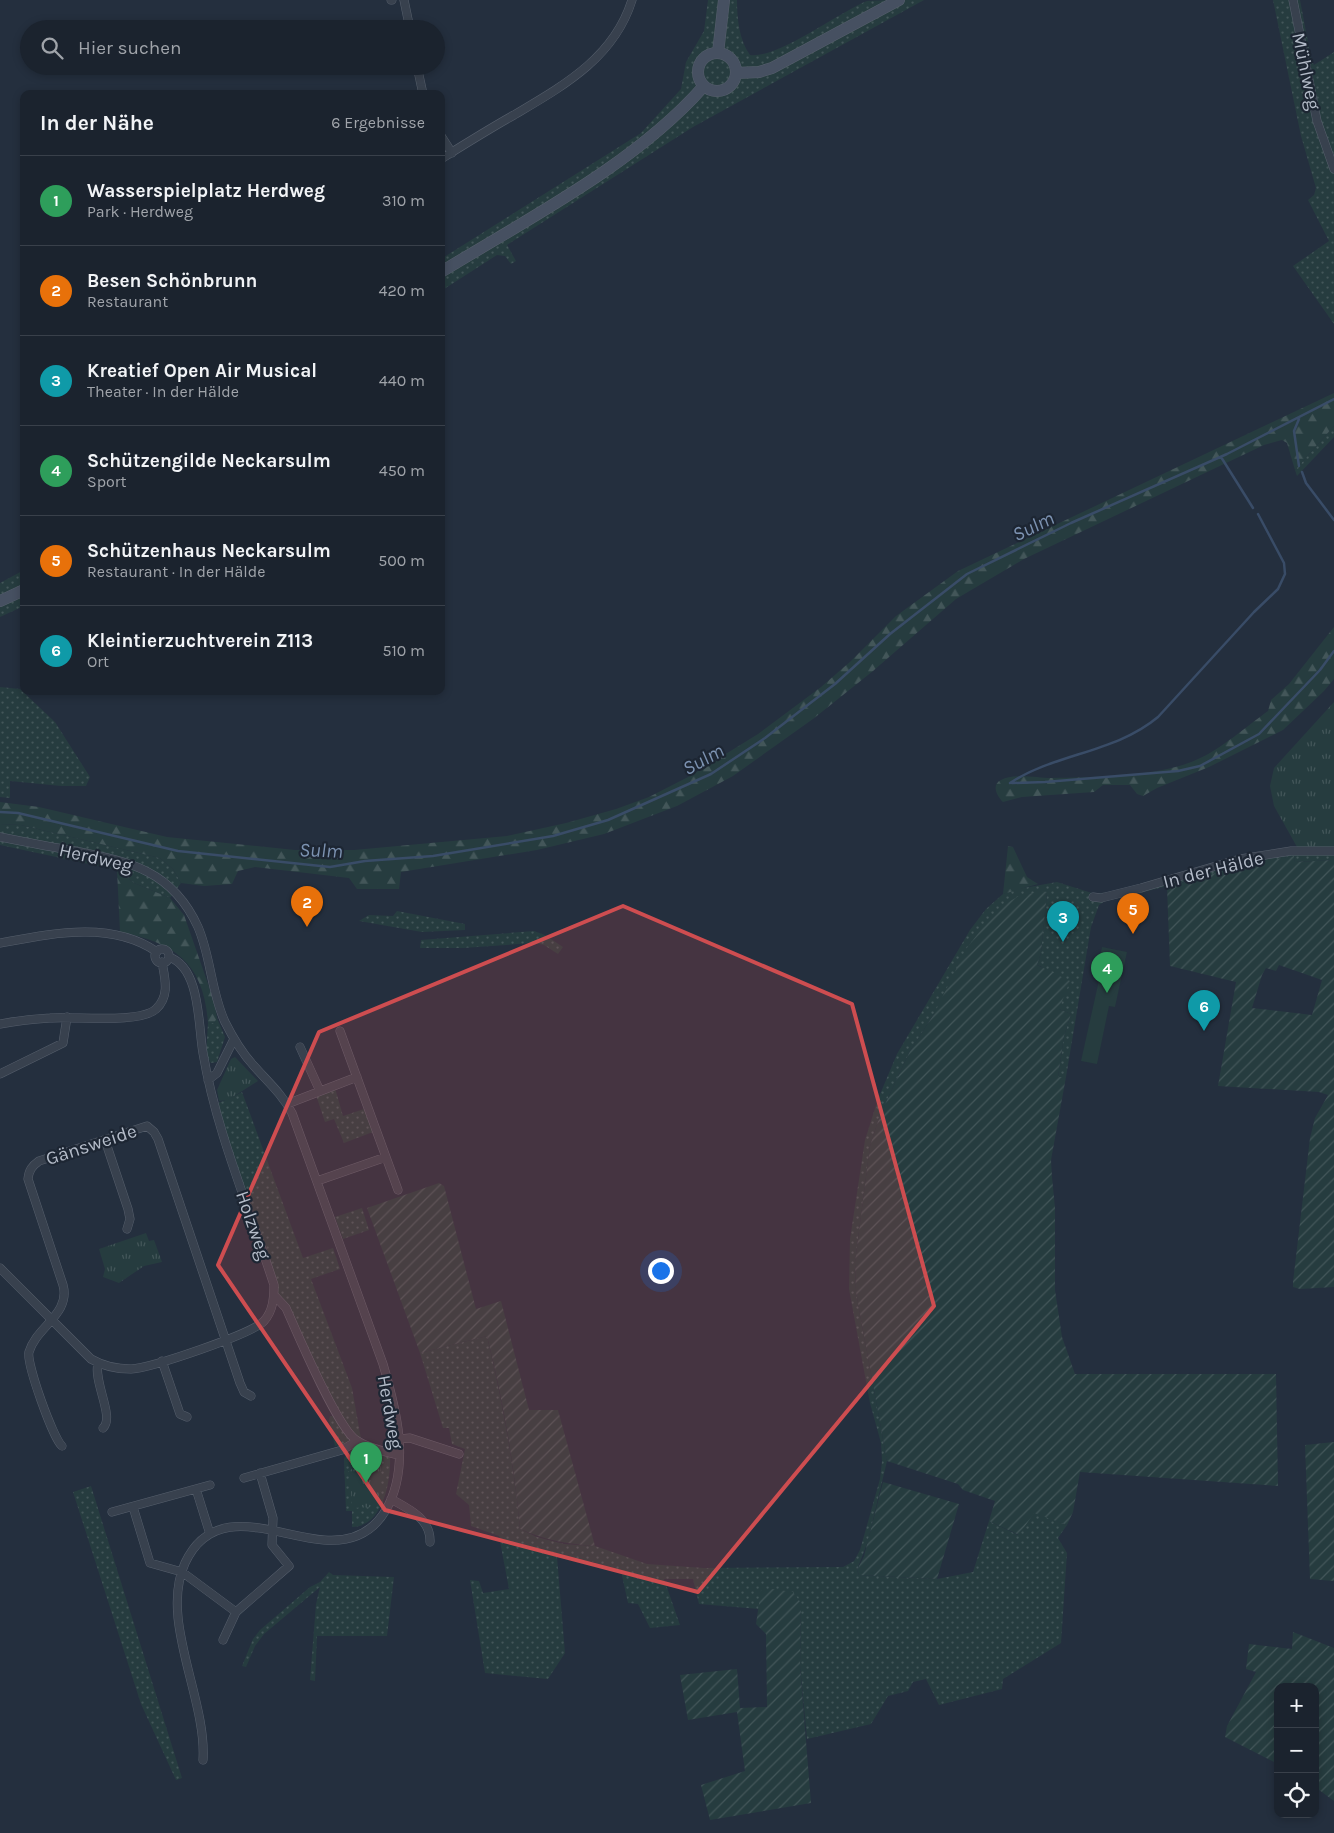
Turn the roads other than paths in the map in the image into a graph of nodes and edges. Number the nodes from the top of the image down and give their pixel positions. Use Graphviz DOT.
graph roads {
  1 [pos="404,0"];
  2 [pos="632,0"];
  3 [pos="724,0"];
  4 [pos="899,0"];
  5 [pos="1293,0"];
  6 [pos="408,20"];
  7 [pos="718,53"];
  8 [pos="736,74"];
  9 [pos="419,75"];
  10 [pos="703,87"];
  11 [pos="422,90"];
  12 [pos="445,142"];
  13 [pos="452,153"];
  14 [pos="445,157"];
  15 [pos="1334,168"];
  16 [pos="445,269"];
  17 [pos="20,592"];
  18 [pos="0,601"];
  19 [pos="0,837"];
  20 [pos="1334,851"];
  21 [pos="1093,897"];
  22 [pos="0,943"];
  23 [pos="165,960"];
  24 [pos="67,1017"];
  25 [pos="0,1024"];
  26 [pos="340,1031"];
  27 [pos="234,1039"];
  28 [pos="300,1047"];
  29 [pos="0,1074"];
  30 [pos="357,1077"];
  31 [pos="208,1080"];
  32 [pos="320,1091"];
  33 [pos="287,1104"];
  34 [pos="106,1140"];
  35 [pos="386,1157"];
  36 [pos="317,1181"];
  37 [pos="398,1190"];
  38 [pos="128,1229"];
  39 [pos="0,1268"];
  40 [pos="274,1294"];
  41 [pos="52,1320"];
  42 [pos="224,1340"];
  43 [pos="162,1361"];
  44 [pos="98,1363"];
  45 [pos="251,1396"];
  46 [pos="187,1417"];
  47 [pos="103,1428"];
  48 [pos="399,1439"];
  49 [pos="357,1441"];
  50 [pos="62,1446"];
  51 [pos="459,1454"];
  52 [pos="399,1455"];
  53 [pos="260,1473"];
  54 [pos="244,1478"];
  55 [pos="210,1485"];
  56 [pos="196,1489"];
  57 [pos="391,1499"];
  58 [pos="133,1507"];
  59 [pos="112,1512"];
  60 [pos="274,1530"];
  61 [pos="210,1534"];
  62 [pos="430,1542"];
  63 [pos="182,1572"];
  64 [pos="236,1612"];
  65 [pos="223,1640"];
  66 [pos="203,1760"];
  1 -- 6 [label="street"];
  2 -- 13 [label="street"];
  3 -- 7 [label="main road"];
  4 -- 8 [label="main road"];
  5 -- 15 [label="street, Mühlweg"];
  7 -- 8 [label="main road"];
  7 -- 10 [label="main road"];
  8 -- 10 [label="main road"];
  9 -- 11 [label="street"];
  10 -- 16 [label="main road"];
  12 -- 13 [label="street"];
  13 -- 14 [label="street"];
  17 -- 18 [label="main road"];
  19 -- 27 [label="street, Herdweg"];
  20 -- 21 [label="street, In der Hälde"];
  22 -- 23 [label="street, Holzweg"];
  23 -- 24 [label="street"];
  23 -- 31 [label="street, Holzweg"];
  24 -- 25 [label="street"];
  24 -- 29 [label="street"];
  26 -- 30 [label="street"];
  27 -- 31 [label="street"];
  27 -- 33 [label="street, Herdweg"];
  28 -- 32 [label="street"];
  30 -- 32 [label="street"];
  30 -- 35 [label="street"];
  31 -- 40 [label="street, Holzweg"];
  32 -- 33 [label="street"];
  33 -- 36 [label="street, Herdweg"];
  34 -- 38 [label="street"];
  34 -- 41 [label="street, Gänsweide"];
  34 -- 42 [label="street, Gänsweide"];
  35 -- 36 [label="street"];
  35 -- 37 [label="street"];
  36 -- 48 [label="street, Herdweg"];
  39 -- 41 [label="street"];
  40 -- 42 [label="street"];
  40 -- 49 [label="street, Holzweg"];
  41 -- 44 [label="street"];
  41 -- 50 [label="street"];
  42 -- 43 [label="street"];
  42 -- 45 [label="street"];
  43 -- 44 [label="street"];
  43 -- 46 [label="street"];
  44 -- 47 [label="street"];
  48 -- 51 [label="street"];
  48 -- 52 [label="street, Herdweg"];
  49 -- 52 [label="street"];
  49 -- 53 [label="street"];
  52 -- 57 [label="street, Herdweg"];
  53 -- 54 [label="street"];
  53 -- 60 [label="street"];
  55 -- 56 [label="street"];
  56 -- 58 [label="street"];
  56 -- 61 [label="street"];
  57 -- 60 [label="street, Herdweg"];
  57 -- 62 [label="street"];
  58 -- 59 [label="street"];
  58 -- 63 [label="street"];
  60 -- 61 [label="street, Herdweg"];
  60 -- 64 [label="street"];
  61 -- 63 [label="street, Herdweg"];
  63 -- 64 [label="street"];
  63 -- 66 [label="street, Herdweg"];
  64 -- 65 [label="street"];
}
